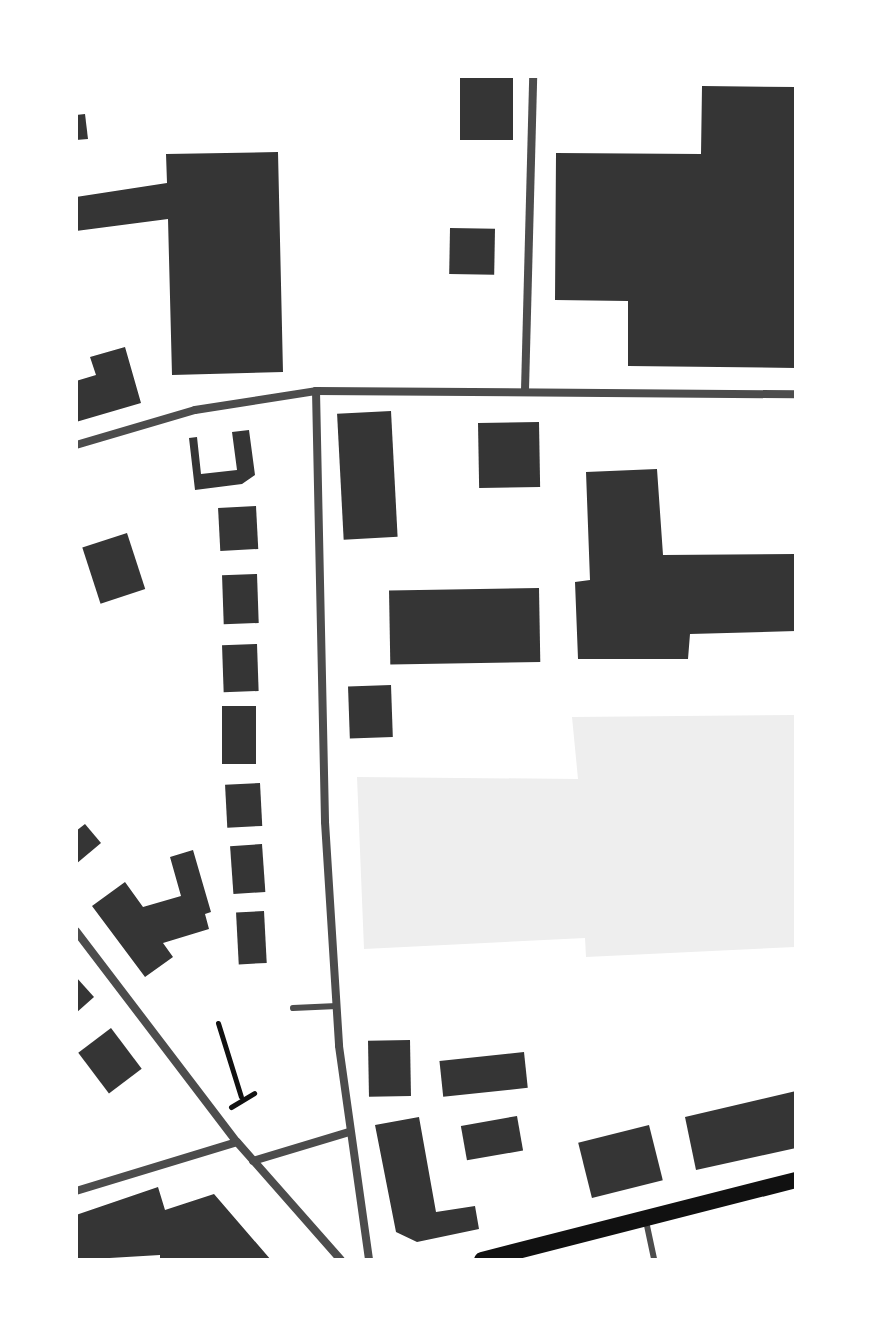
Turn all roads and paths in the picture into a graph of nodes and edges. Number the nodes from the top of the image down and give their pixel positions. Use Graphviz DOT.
graph roads {
  1 [pos="533,76"];
  2 [pos="525,390"];
  3 [pos="316,391"];
  4 [pos="796,394"];
  5 [pos="76,445"];
  6 [pos="76,931"];
  7 [pos="337,1006"];
  8 [pos="293,1008"];
  9 [pos="218,1023"];
  10 [pos="254,1093"];
  11 [pos="241,1097"];
  12 [pos="218,1119"];
  13 [pos="349,1132"];
  14 [pos="237,1142"];
  15 [pos="253,1161"];
  16 [pos="796,1180"];
  17 [pos="76,1191"];
  18 [pos="646,1218"];
  19 [pos="341,1260"];
  20 [pos="369,1260"];
  21 [pos="482,1260"];
  22 [pos="654,1260"];
  1 -- 2 [label="street"];
  2 -- 3 [label="street"];
  2 -- 4 [label="street"];
  3 -- 5 [label="street"];
  3 -- 7 [label="street"];
  6 -- 12 [label="street"];
  7 -- 8 [label="lane"];
  7 -- 13 [label="street"];
  9 -- 11 [label="path"];
  10 -- 11 [label="path"];
  11 -- 12 [label="path"];
  12 -- 14 [label="street"];
  13 -- 15 [label="street"];
  13 -- 20 [label="street"];
  14 -- 15 [label="street"];
  14 -- 17 [label="street"];
  15 -- 19 [label="street"];
  16 -- 18 [label="main road"];
  18 -- 21 [label="main road"];
  18 -- 22 [label="lane"];
}
